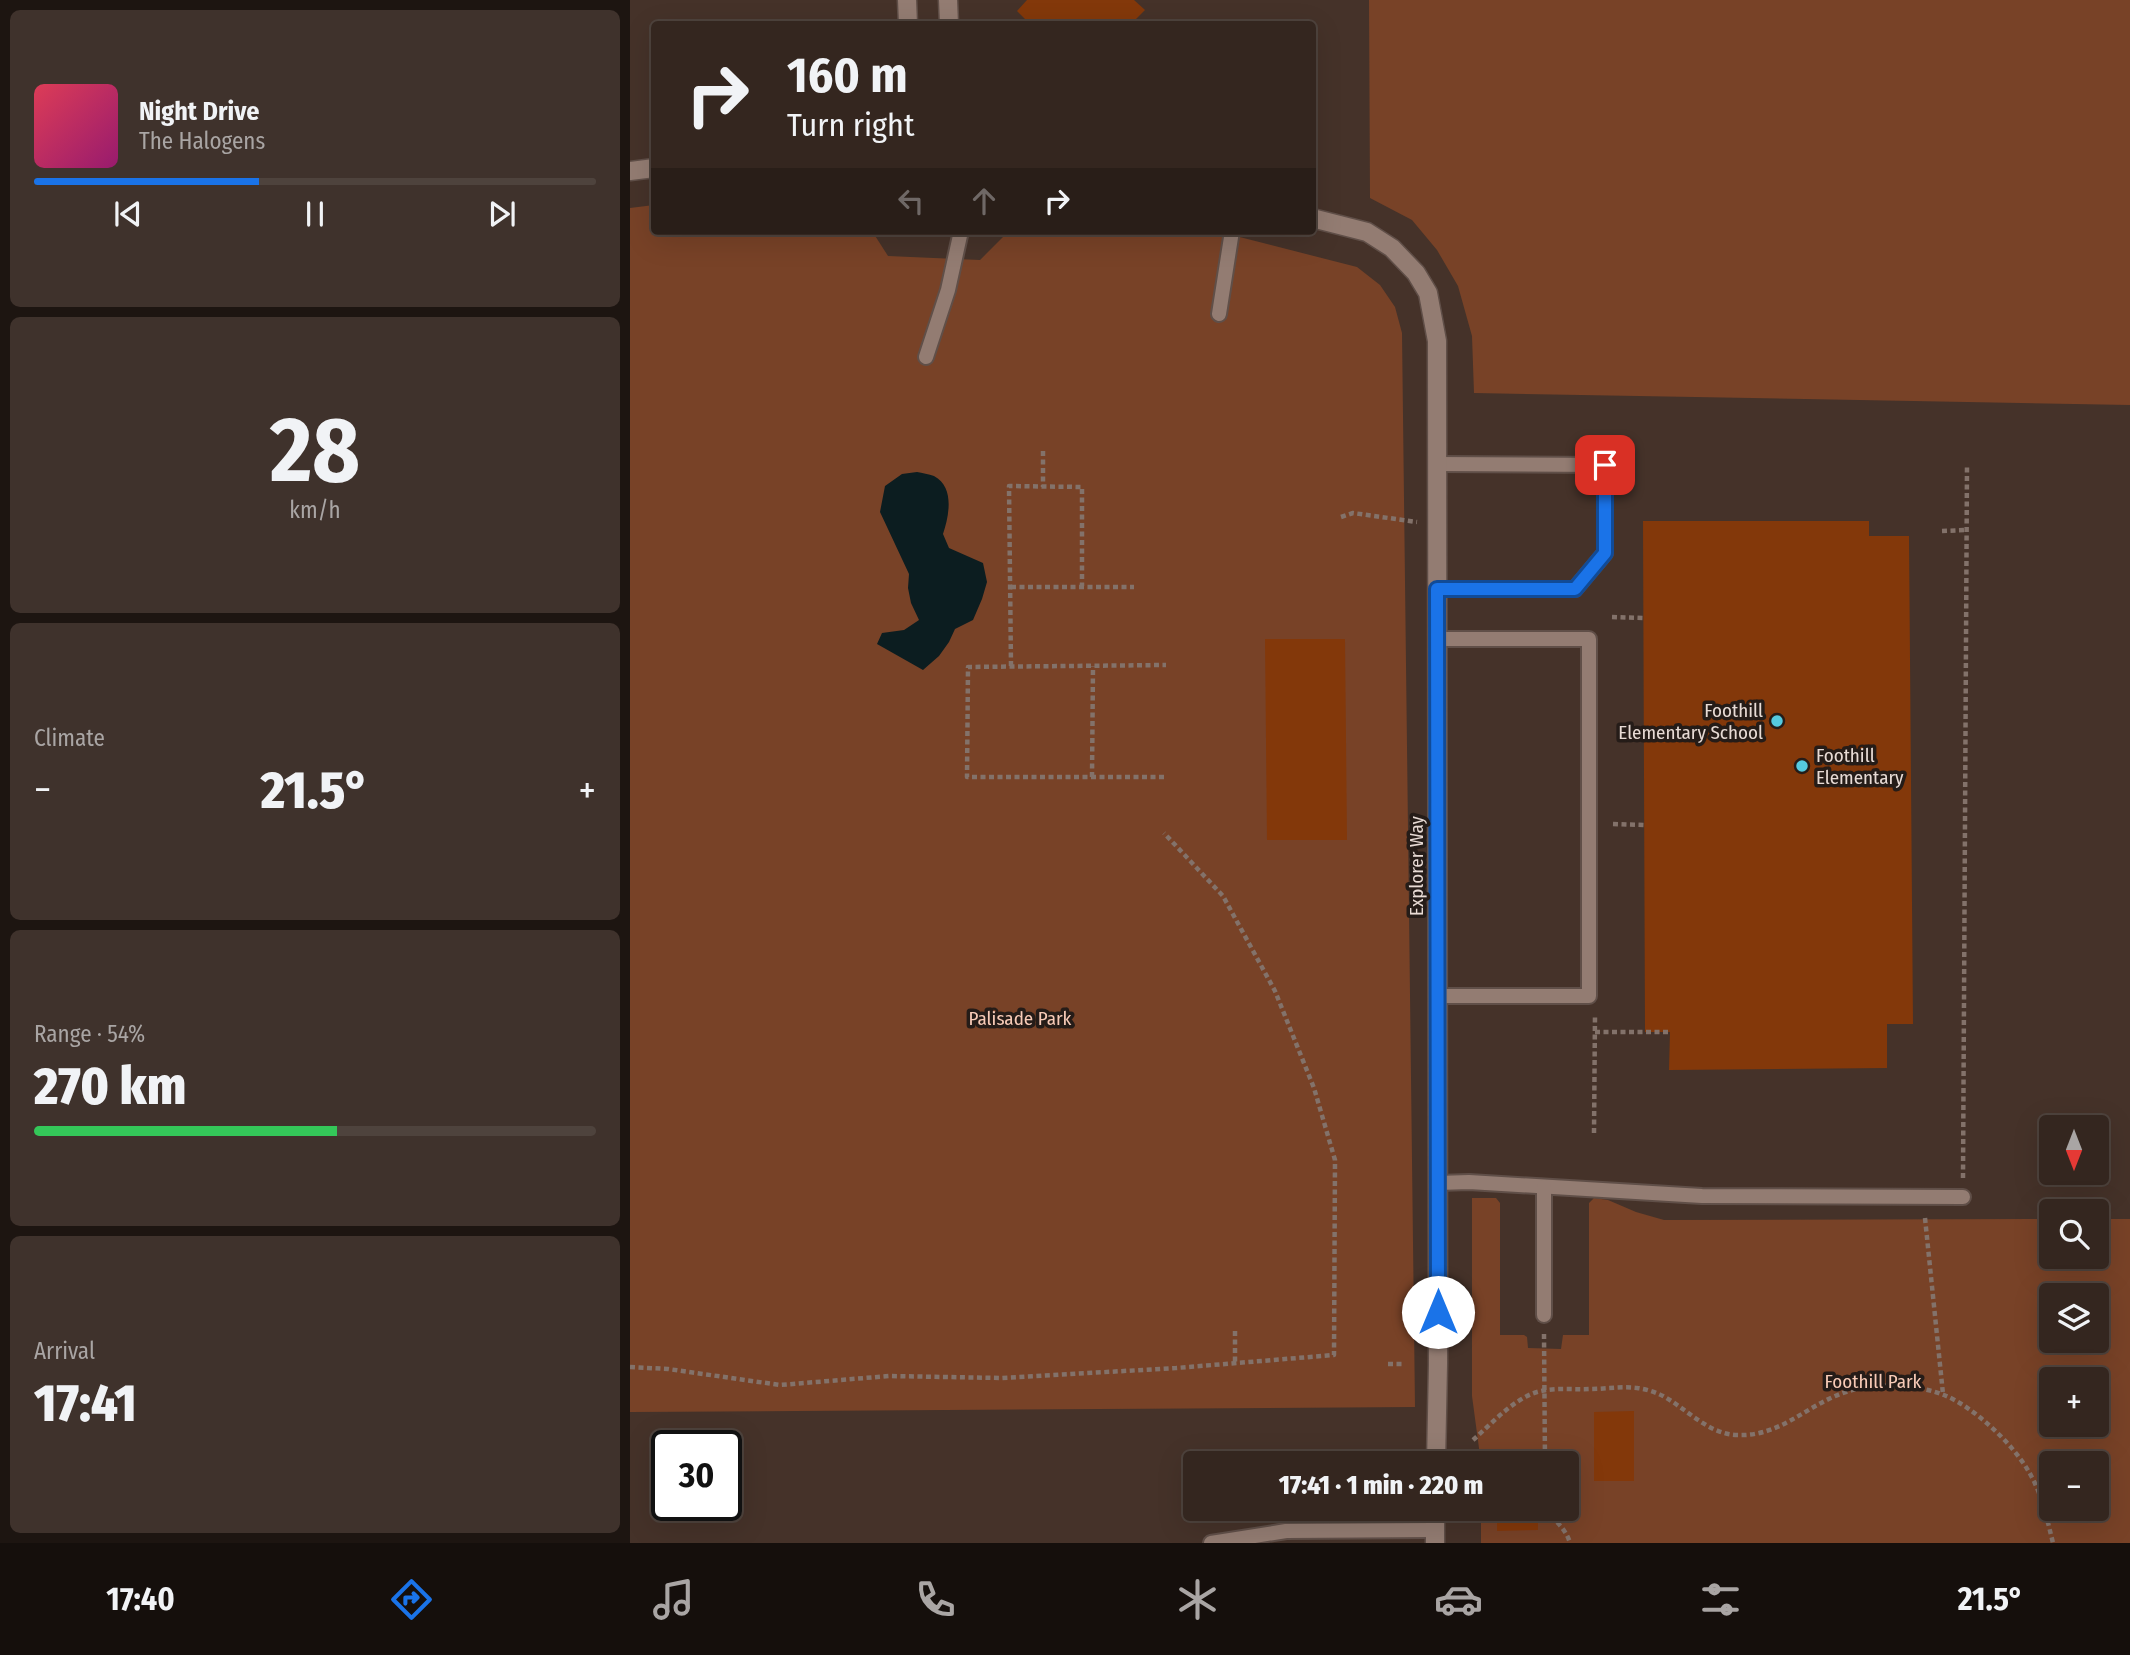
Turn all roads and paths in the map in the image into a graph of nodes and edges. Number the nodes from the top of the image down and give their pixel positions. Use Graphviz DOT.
graph roads {
  1 [pos="907,0"];
  2 [pos="948,0"];
  3 [pos="908,21"];
  4 [pos="949,21"];
  5 [pos="651,168"];
  6 [pos="630,171"];
  7 [pos="1316,219"];
  8 [pos="960,235"];
  9 [pos="1231,235"];
  10 [pos="1219,314"];
  11 [pos="926,357"];
  12 [pos="1043,451"];
  13 [pos="1437,464"];
  14 [pos="1967,465"];
  15 [pos="1043,487"];
  16 [pos="1341,517"];
  17 [pos="1421,522"];
  18 [pos="1967,530"];
  19 [pos="1942,531"];
  20 [pos="1082,586"];
  21 [pos="1011,587"];
  22 [pos="1134,587"];
  23 [pos="1437,589"];
  24 [pos="1612,617"];
  25 [pos="1643,618"];
  26 [pos="1437,639"];
  27 [pos="1166,665"];
  28 [pos="1011,666"];
  29 [pos="1093,666"];
  30 [pos="1092,778"];
  31 [pos="1164,778"];
  32 [pos="1613,824"];
  33 [pos="1644,825"];
  34 [pos="1164,833"];
  35 [pos="1438,996"];
  36 [pos="1595,1013"];
  37 [pos="1595,1032"];
  38 [pos="1670,1032"];
  39 [pos="1594,1133"];
  40 [pos="1438,1183"];
  41 [pos="1544,1187"];
  42 [pos="1963,1197"];
  43 [pos="1925,1217"];
  44 [pos="1544,1315"];
  45 [pos="1235,1331"];
  46 [pos="1544,1345"];
  47 [pos="1235,1363"];
  48 [pos="1388,1364"];
  49 [pos="1402,1364"];
  50 [pos="630,1367"];
  51 [pos="1544,1390"];
  52 [pos="1943,1394"];
  53 [pos="1473,1440"];
  54 [pos="1436,1451"];
  55 [pos="1545,1451"];
  56 [pos="1556,1521"];
  57 [pos="1435,1536"];
  58 [pos="1211,1543"];
  59 [pos="1570,1543"];
  60 [pos="2053,1543"];
  1 -- 3 [label="street"];
  2 -- 4 [label="street"];
  5 -- 6 [label="street"];
  7 -- 13 [label="street, Explorer Way"];
  8 -- 11 [label="lane"];
  9 -- 10 [label="lane"];
  12 -- 15 [label="path"];
  13 -- 23 [label="street, Explorer Way"];
  13 -- 23 [label="lane"];
  14 -- 18 [label="path"];
  15 -- 20 [label="path"];
  15 -- 21 [label="path"];
  16 -- 17 [label="path"];
  18 -- 19 [label="path"];
  18 -- 42 [label="path"];
  20 -- 21 [label="path"];
  20 -- 22 [label="path"];
  21 -- 28 [label="path"];
  23 -- 26 [label="street, Explorer Way"];
  24 -- 25 [label="path"];
  26 -- 35 [label="street, Explorer Way"];
  26 -- 35 [label="lane"];
  27 -- 29 [label="path"];
  28 -- 29 [label="path"];
  28 -- 30 [label="path"];
  29 -- 30 [label="path"];
  30 -- 31 [label="path"];
  32 -- 33 [label="path"];
  34 -- 47 [label="path"];
  35 -- 40 [label="street, Explorer Way"];
  36 -- 37 [label="path"];
  37 -- 38 [label="path"];
  37 -- 39 [label="path"];
  40 -- 41 [label="lane"];
  40 -- 54 [label="street, Explorer Way"];
  41 -- 42 [label="lane"];
  41 -- 44 [label="lane"];
  43 -- 52 [label="path"];
  45 -- 47 [label="path"];
  46 -- 51 [label="path"];
  47 -- 50 [label="path"];
  48 -- 49 [label="path"];
  51 -- 52 [label="path"];
  51 -- 53 [label="path"];
  51 -- 55 [label="path"];
  52 -- 60 [label="path"];
  56 -- 59 [label="path"];
  57 -- 58 [label="lane"];
}
